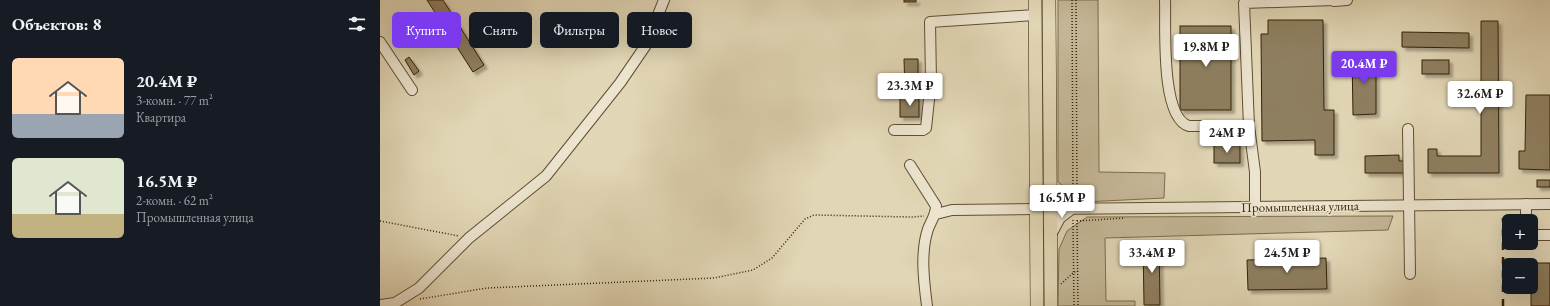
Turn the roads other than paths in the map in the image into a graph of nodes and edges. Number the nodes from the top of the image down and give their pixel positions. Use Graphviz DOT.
graph roads {
  1 [pos="664,0"];
  2 [pos="1035,0"];
  3 [pos="1049,0"];
  4 [pos="1165,0"];
  5 [pos="1346,0"];
  6 [pos="1244,1"];
  7 [pos="1334,1"];
  8 [pos="1049,14"];
  9 [pos="1035,15"];
  10 [pos="380,42"];
  11 [pos="412,90"];
  12 [pos="1249,126"];
  13 [pos="894,130"];
  14 [pos="1408,130"];
  15 [pos="910,165"];
  16 [pos="1526,204"];
  17 [pos="1550,204"];
  18 [pos="1410,205"];
  19 [pos="1255,206"];
  20 [pos="1075,208"];
  21 [pos="1037,209"];
  22 [pos="1050,209"];
  23 [pos="936,214"];
  24 [pos="1526,214"];
  25 [pos="1538,235"];
  26 [pos="1550,235"];
  27 [pos="1051,237"];
  28 [pos="1410,274"];
  29 [pos="380,305"];
  30 [pos="927,306"];
  31 [pos="1037,306"];
  32 [pos="1051,306"];
  1 -- 29 [label="street"];
  2 -- 9 [label="main road"];
  3 -- 8 [label="main road"];
  4 -- 12 [label="street"];
  5 -- 7 [label="street"];
  6 -- 7 [label="street"];
  6 -- 12 [label="street"];
  8 -- 9 [label="main road"];
  8 -- 22 [label="main road"];
  9 -- 13 [label="street"];
  9 -- 21 [label="main road"];
  10 -- 11 [label="street"];
  12 -- 19 [label="street"];
  14 -- 18 [label="street"];
  15 -- 23 [label="street"];
  16 -- 17 [label="street, Промышленная улица"];
  16 -- 18 [label="street, Промышленная улица"];
  16 -- 24 [label="street"];
  18 -- 19 [label="street, Промышленная улица"];
  18 -- 28 [label="street"];
  19 -- 20 [label="street, Промышленная улица"];
  20 -- 22 [label="street, Промышленная улица"];
  20 -- 27 [label="street"];
  21 -- 22 [label="main road"];
  21 -- 23 [label="street"];
  21 -- 31 [label="main road"];
  22 -- 27 [label="main road"];
  23 -- 30 [label="street"];
  25 -- 26 [label="street"];
  27 -- 32 [label="main road"];
}
